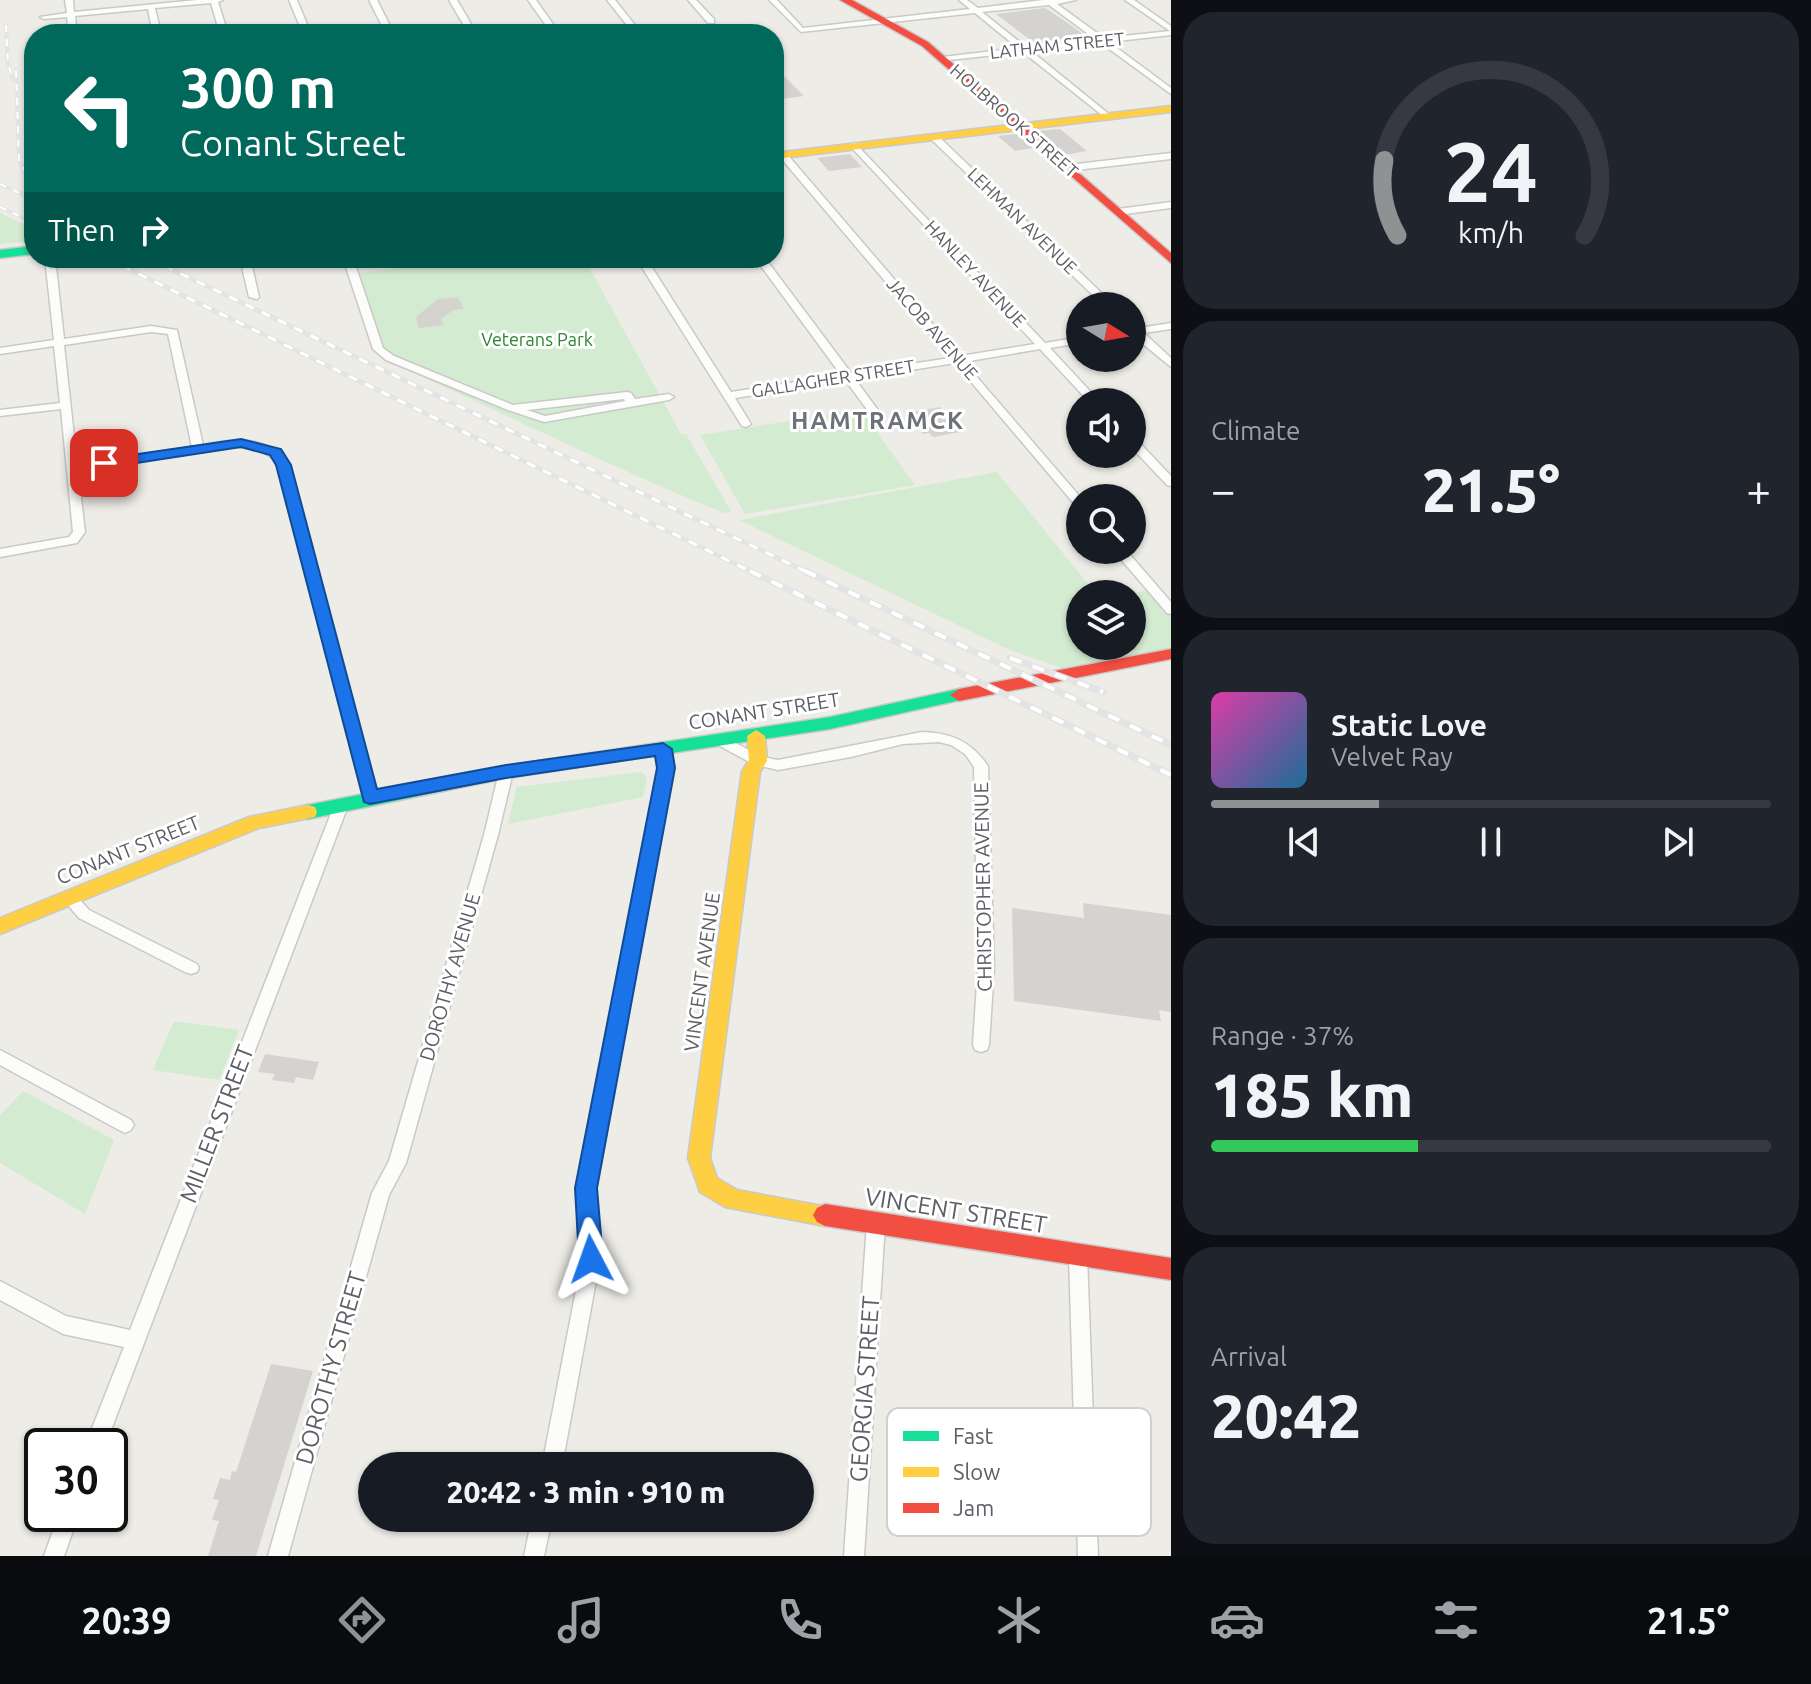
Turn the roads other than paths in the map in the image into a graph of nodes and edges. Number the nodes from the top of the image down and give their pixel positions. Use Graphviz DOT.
graph roads {
  1 [pos="69,0"];
  2 [pos="216,0"];
  3 [pos="293,0"];
  4 [pos="373,0"];
  5 [pos="453,0"];
  6 [pos="532,0"];
  7 [pos="611,0"];
  8 [pos="692,0"];
  9 [pos="773,0"];
  10 [pos="845,0"];
  11 [pos="963,0"];
  12 [pos="1072,0"];
  13 [pos="1129,0"];
  14 [pos="1049,1"];
  15 [pos="151,7"];
  16 [pos="976,10"];
  17 [pos="71,14"];
  18 [pos="44,17"];
  19 [pos="882,20"];
  20 [pos="711,21"];
  21 [pos="72,24"];
  22 [pos="155,24"];
  23 [pos="222,24"];
  24 [pos="303,24"];
  25 [pos="385,24"];
  26 [pos="467,24"];
  27 [pos="549,24"];
  28 [pos="630,24"];
  29 [pos="1171,31"];
  30 [pos="1102,41"];
  31 [pos="1024,50"];
  32 [pos="943,59"];
  33 [pos="1171,92"];
  34 [pos="1171,109"];
  35 [pos="1107,117"];
  36 [pos="1021,128"];
  37 [pos="934,137"];
  38 [pos="855,146"];
  39 [pos="784,155"];
  40 [pos="1171,156"];
  41 [pos="784,163"];
  42 [pos="1068,168"];
  43 [pos="1171,205"];
  44 [pos="1118,212"];
  45 [pos="24,245"];
  46 [pos="0,248"];
  47 [pos="24,251"];
  48 [pos="0,254"];
  49 [pos="1171,259"];
  50 [pos="51,268"];
  51 [pos="247,268"];
  52 [pos="351,268"];
  53 [pos="647,268"];
  54 [pos="767,268"];
  55 [pos="1095,292"];
  56 [pos="254,297"];
  57 [pos="1171,326"];
  58 [pos="1146,329"];
  59 [pos="60,341"];
  60 [pos="1146,341"];
  61 [pos="1066,342"];
  62 [pos="1043,346"];
  63 [pos="0,351"];
  64 [pos="957,360"];
  65 [pos="1171,364"];
  66 [pos="849,378"];
  67 [pos="1082,388"];
  68 [pos="729,396"];
  69 [pos="669,397"];
  70 [pos="67,405"];
  71 [pos="0,413"];
  72 [pos="878,417"];
  73 [pos="746,424"];
  74 [pos="198,449"];
  75 [pos="1146,456"];
  76 [pos="73,468"];
  77 [pos="1171,483"];
  78 [pos="1066,488"];
  79 [pos="0,553"];
  80 [pos="1131,564"];
  81 [pos="1171,610"];
  82 [pos="1171,654"];
  83 [pos="756,736"];
  84 [pos="723,742"];
  85 [pos="663,749"];
  86 [pos="758,761"];
  87 [pos="506,772"];
  88 [pos="370,797"];
  89 [pos="342,803"];
  90 [pos="69,897"];
  91 [pos="0,926"];
  92 [pos="191,968"];
  93 [pos="981,1045"];
  94 [pos="0,1057"];
  95 [pos="125,1125"];
  96 [pos="388,1181"];
  97 [pos="733,1200"];
  98 [pos="876,1223"];
  99 [pos="1078,1255"];
  100 [pos="1171,1269"];
  101 [pos="0,1290"];
  102 [pos="135,1340"];
  103 [pos="1083,1408"];
  104 [pos="102,1428"];
  105 [pos="555,1452"];
  106 [pos="63,1532"];
  107 [pos="539,1532"];
  108 [pos="1087,1536"];
  109 [pos="54,1556"];
  110 [pos="278,1556"];
  111 [pos="534,1556"];
  112 [pos="854,1556"];
  113 [pos="1088,1556"];
  1 -- 17 [label="street"];
  2 -- 15 [label="street"];
  2 -- 23 [label="street"];
  3 -- 24 [label="street"];
  4 -- 25 [label="street"];
  5 -- 26 [label="street"];
  6 -- 27 [label="street"];
  7 -- 28 [label="street"];
  8 -- 20 [label="street"];
  9 -- 19 [label="street"];
  10 -- 19 [label="street, HOLBROOK STREET"];
  11 -- 16 [label="street"];
  12 -- 14 [label="street"];
  13 -- 29 [label="street"];
  14 -- 16 [label="street"];
  14 -- 30 [label="street"];
  15 -- 17 [label="street"];
  15 -- 22 [label="street"];
  16 -- 19 [label="street"];
  16 -- 31 [label="street"];
  17 -- 18 [label="street"];
  17 -- 21 [label="street"];
  19 -- 32 [label="street, HOLBROOK STREET"];
  29 -- 30 [label="street, LATHAM STREET"];
  30 -- 31 [label="street, LATHAM STREET"];
  30 -- 33 [label="street"];
  31 -- 32 [label="street, LATHAM STREET"];
  31 -- 35 [label="street"];
  32 -- 36 [label="street, HOLBROOK STREET"];
  34 -- 35 [label="street"];
  35 -- 36 [label="street"];
  36 -- 37 [label="street"];
  36 -- 42 [label="street, HOLBROOK STREET"];
  37 -- 38 [label="street"];
  37 -- 55 [label="street, LEHMAN AVENUE"];
  38 -- 39 [label="street"];
  38 -- 62 [label="street, HANLEY AVENUE"];
  40 -- 42 [label="street"];
  41 -- 64 [label="street, JACOB AVENUE"];
  42 -- 44 [label="street, HOLBROOK STREET"];
  43 -- 44 [label="street"];
  44 -- 49 [label="street, HOLBROOK STREET"];
  45 -- 46 [label="street"];
  47 -- 48 [label="street"];
  50 -- 59 [label="street"];
  51 -- 56 [label="street"];
  52 -- 69 [label="street"];
  53 -- 68 [label="street"];
  54 -- 66 [label="street"];
  57 -- 58 [label="street"];
  59 -- 63 [label="street"];
  59 -- 70 [label="street"];
  59 -- 74 [label="street"];
  60 -- 65 [label="street"];
  61 -- 62 [label="street, GALLAGHER STREET"];
  62 -- 64 [label="street, GALLAGHER STREET"];
  62 -- 67 [label="street, HANLEY AVENUE"];
  64 -- 66 [label="street, GALLAGHER STREET"];
  64 -- 78 [label="street, JACOB AVENUE"];
  66 -- 68 [label="street, GALLAGHER STREET"];
  66 -- 72 [label="street"];
  68 -- 73 [label="street"];
  70 -- 71 [label="street"];
  70 -- 76 [label="street"];
  74 -- 76 [label="street"];
  74 -- 88 [label="street"];
  75 -- 77 [label="street"];
  76 -- 79 [label="street"];
  80 -- 81 [label="street"];
  82 -- 83 [label="street, CONANT STREET"];
  83 -- 84 [label="street, CONANT STREET"];
  83 -- 86 [label="street, VINCENT AVENUE"];
  84 -- 85 [label="street, CONANT STREET"];
  84 -- 86 [label="street, CHRISTOPHER AVENUE"];
  85 -- 87 [label="street, CONANT STREET"];
  85 -- 105 [label="street"];
  86 -- 93 [label="street, CHRISTOPHER AVENUE"];
  86 -- 97 [label="street, VINCENT AVENUE"];
  87 -- 88 [label="street, CONANT STREET"];
  87 -- 96 [label="street, DOROTHY AVENUE"];
  88 -- 89 [label="street, CONANT STREET"];
  89 -- 90 [label="street, CONANT STREET"];
  89 -- 102 [label="street, MILLER STREET"];
  90 -- 91 [label="street, CONANT STREET"];
  90 -- 92 [label="street"];
  94 -- 95 [label="street"];
  96 -- 110 [label="street, DOROTHY STREET"];
  97 -- 98 [label="street, VINCENT STREET"];
  98 -- 99 [label="street, VINCENT STREET"];
  98 -- 112 [label="street, GEORGIA STREET"];
  99 -- 100 [label="street, VINCENT STREET"];
  99 -- 103 [label="street"];
  101 -- 102 [label="street"];
  102 -- 104 [label="street, MILLER STREET"];
  106 -- 109 [label="street"];
  107 -- 111 [label="street"];
  108 -- 113 [label="street"];
}
